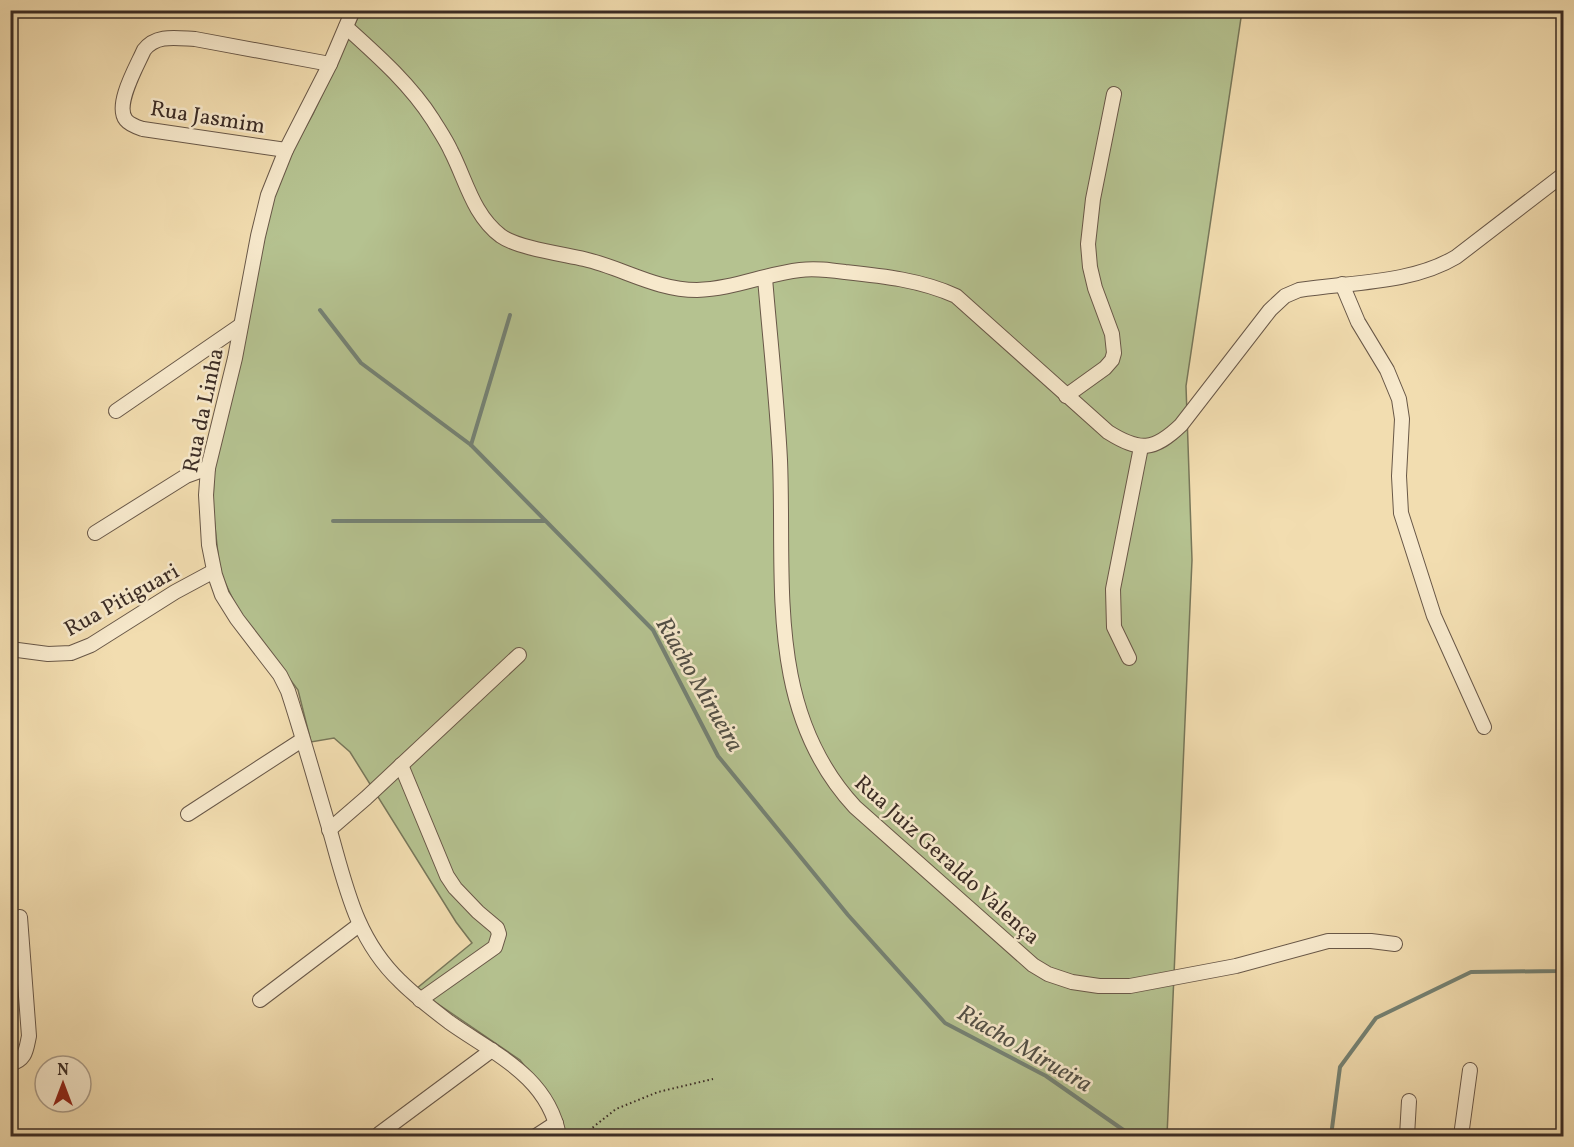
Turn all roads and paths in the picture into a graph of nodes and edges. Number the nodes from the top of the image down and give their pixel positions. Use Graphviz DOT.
graph roads {
  1 [pos="353,10"];
  2 [pos="346,27"];
  3 [pos="330,64"];
  4 [pos="1114,94"];
  5 [pos="286,150"];
  6 [pos="1563,174"];
  7 [pos="765,278"];
  8 [pos="1342,284"];
  9 [pos="241,325"];
  10 [pos="1066,396"];
  11 [pos="116,411"];
  12 [pos="1141,447"];
  13 [pos="208,468"];
  14 [pos="94,533"];
  15 [pos="214,571"];
  16 [pos="10,649"];
  17 [pos="519,655"];
  18 [pos="1129,658"];
  19 [pos="1484,727"];
  20 [pos="302,740"];
  21 [pos="401,765"];
  22 [pos="188,814"];
  23 [pos="329,830"];
  24 [pos="20,917"];
  25 [pos="359,925"];
  26 [pos="1395,944"];
  27 [pos="420,999"];
  28 [pos="260,1000"];
  29 [pos="492,1050"];
  30 [pos="10,1064"];
  31 [pos="1470,1070"];
  32 [pos="713,1079"];
  33 [pos="1409,1101"];
  34 [pos="557,1130"];
  35 [pos="379,1134"];
  36 [pos="536,1137"];
  37 [pos="582,1137"];
  38 [pos="1407,1137"];
  39 [pos="1461,1137"];
  1 -- 2 [label="street, Rua da Linha"];
  2 -- 3 [label="street, Rua da Linha"];
  2 -- 7 [label="street"];
  3 -- 5 [label="street, Rua da Linha"];
  3 -- 5 [label="street, Rua Jasmim"];
  4 -- 10 [label="street"];
  5 -- 9 [label="street, Rua da Linha"];
  6 -- 8 [label="street"];
  7 -- 10 [label="street"];
  7 -- 26 [label="street, Rua Juiz Geraldo Valença"];
  8 -- 12 [label="street"];
  8 -- 19 [label="street"];
  9 -- 11 [label="street"];
  9 -- 13 [label="street, Rua da Linha"];
  10 -- 12 [label="street"];
  12 -- 18 [label="street"];
  13 -- 14 [label="street"];
  13 -- 15 [label="street, Rua da Linha"];
  15 -- 16 [label="street, Rua Pitiguari"];
  15 -- 20 [label="street, Rua da Linha"];
  17 -- 21 [label="street"];
  20 -- 22 [label="street"];
  20 -- 23 [label="street, Rua da Linha"];
  21 -- 23 [label="street"];
  21 -- 27 [label="street"];
  23 -- 25 [label="street, Rua da Linha"];
  24 -- 30 [label="street"];
  25 -- 27 [label="street, Rua da Linha"];
  25 -- 28 [label="street"];
  27 -- 29 [label="street, Rua da Linha"];
  29 -- 34 [label="street, Rua da Linha"];
  29 -- 35 [label="street"];
  31 -- 39 [label="street"];
  32 -- 37 [label="path"];
  33 -- 38 [label="street"];
  34 -- 36 [label="street"];
}
